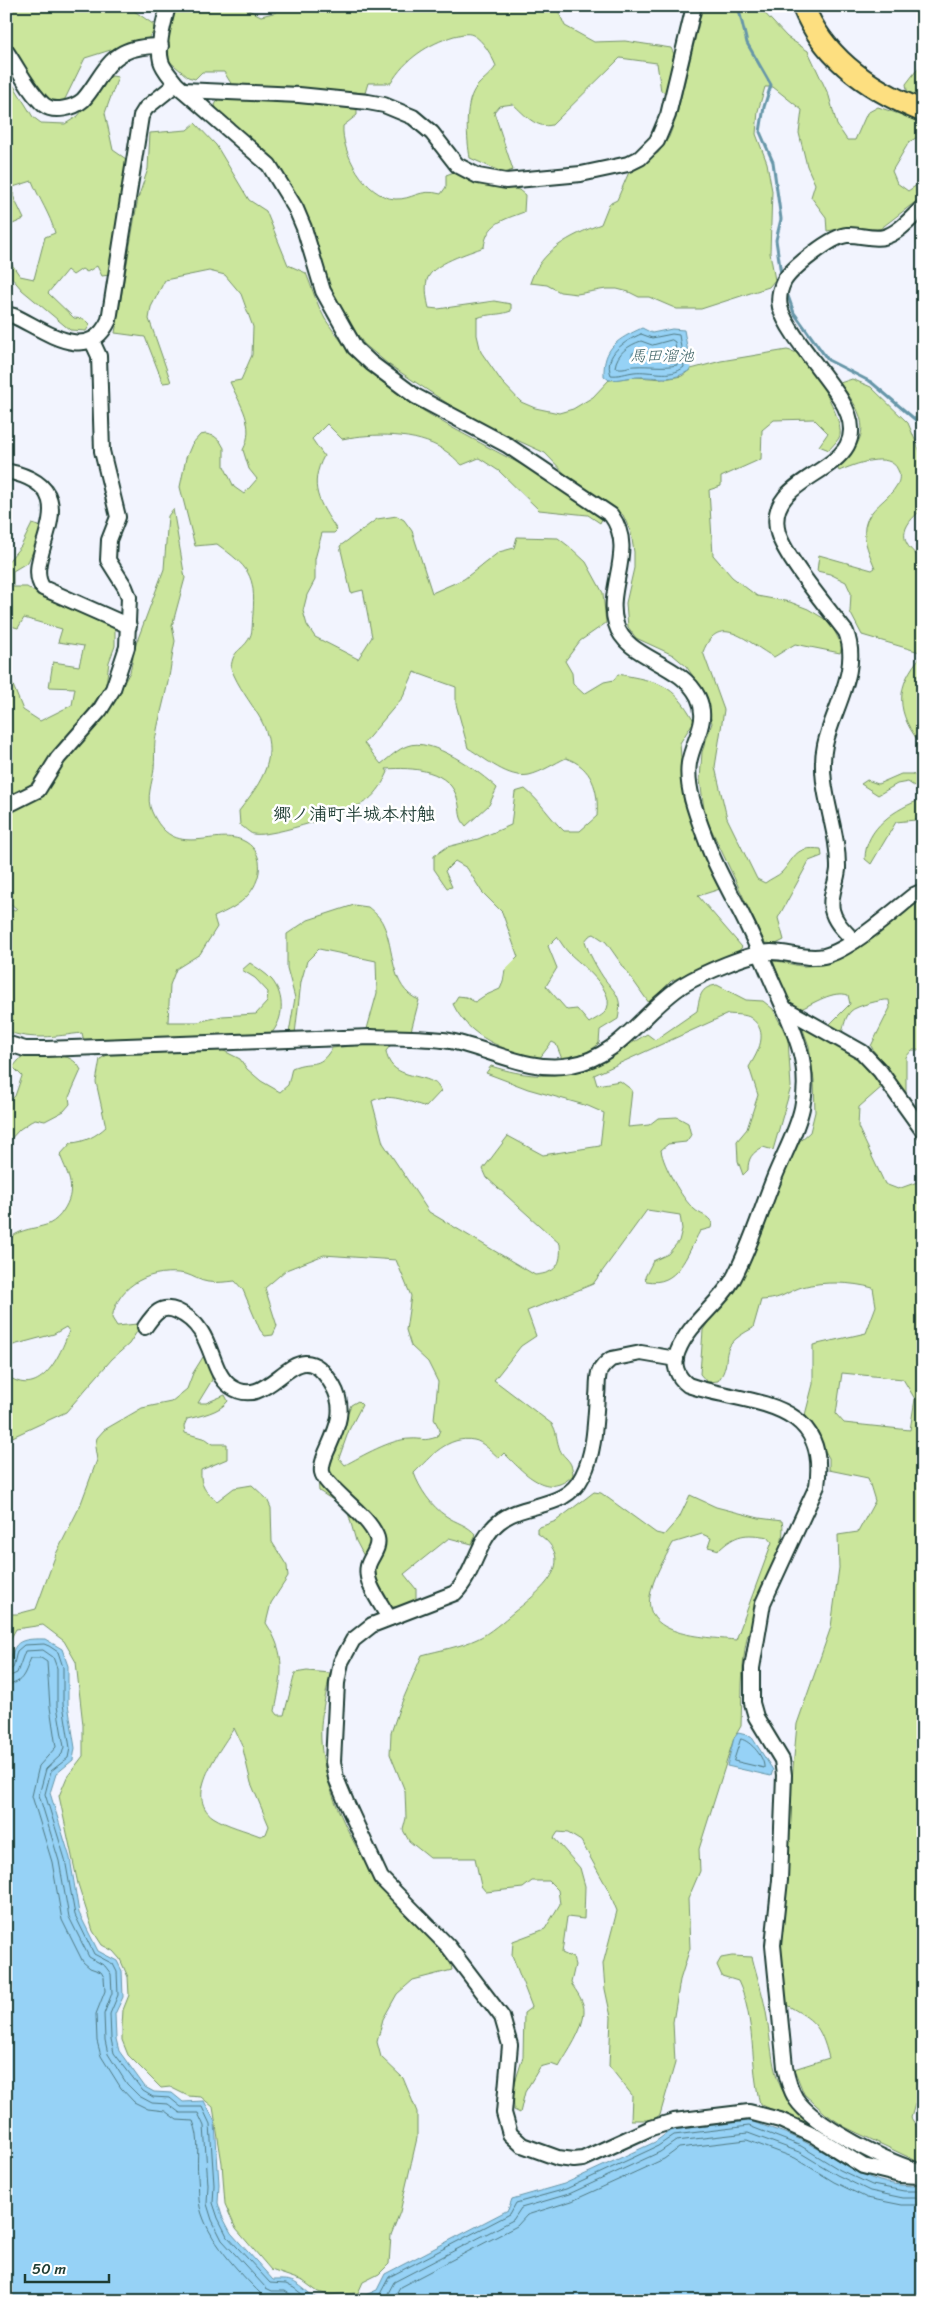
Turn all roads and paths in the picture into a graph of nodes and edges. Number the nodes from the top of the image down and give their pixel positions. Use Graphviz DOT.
graph roads {
  1 [pos="168,6"];
  2 [pos="694,6"];
  3 [pos="803,6"];
  4 [pos="161,46"];
  5 [pos="6,51"];
  6 [pos="180,87"];
  7 [pos="923,111"];
  8 [pos="923,207"];
  9 [pos="6,314"];
  10 [pos="92,342"];
  11 [pos="6,471"];
  12 [pos="129,626"];
  13 [pos="6,806"];
  14 [pos="923,892"];
  15 [pos="854,941"];
  16 [pos="760,954"];
  17 [pos="784,1008"];
  18 [pos="6,1043"];
  19 [pos="923,1131"];
  20 [pos="145,1327"];
  21 [pos="676,1358"];
  22 [pos="389,1618"];
  23 [pos="923,2172"];
  24 [pos="923,2176"];
  1 -- 4 [label="street"];
  2 -- 6 [label="street"];
  3 -- 7 [label="main road"];
  4 -- 5 [label="street"];
  4 -- 6 [label="street"];
  6 -- 10 [label="street"];
  6 -- 16 [label="street"];
  8 -- 15 [label="street"];
  9 -- 10 [label="street"];
  10 -- 12 [label="street"];
  11 -- 12 [label="street"];
  12 -- 13 [label="street"];
  14 -- 15 [label="street"];
  15 -- 16 [label="street"];
  16 -- 17 [label="street"];
  16 -- 18 [label="street"];
  17 -- 19 [label="street"];
  17 -- 21 [label="street"];
  20 -- 22 [label="street"];
  21 -- 22 [label="street"];
  21 -- 23 [label="street"];
  22 -- 24 [label="street"];
}
